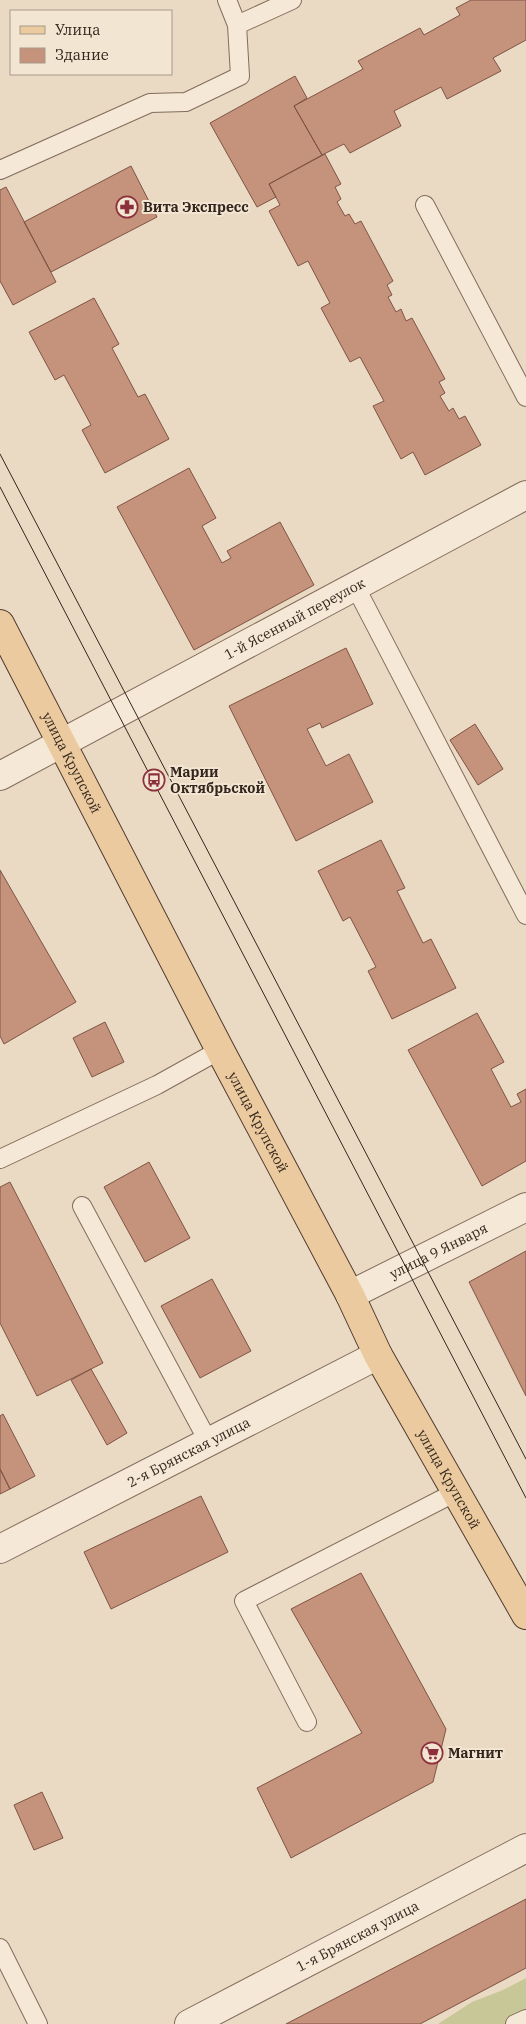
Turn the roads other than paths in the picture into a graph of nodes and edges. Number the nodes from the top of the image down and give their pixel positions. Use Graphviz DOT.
graph roads {
  1 [pos="227,0"];
  2 [pos="292,0"];
  3 [pos="237,25"];
  4 [pos="0,170"];
  5 [pos="425,205"];
  6 [pos="526,397"];
  7 [pos="526,495"];
  8 [pos="355,586"];
  9 [pos="0,624"];
  10 [pos="62,744"];
  11 [pos="0,776"];
  12 [pos="526,915"];
  13 [pos="220,1050"];
  14 [pos="0,1159"];
  15 [pos="82,1206"];
  16 [pos="526,1207"];
  17 [pos="350,1295"];
  18 [pos="378,1355"];
  19 [pos="208,1441"];
  20 [pos="456,1492"];
  21 [pos="0,1549"];
  22 [pos="526,1615"];
  23 [pos="307,1722"];
  24 [pos="526,1848"];
  25 [pos="0,1948"];
  26 [pos="216,2018"];
  27 [pos="526,2019"];
  28 [pos="38,2024"];
  29 [pos="189,2024"];
  30 [pos="515,2024"];
  1 -- 3 [label="lane"];
  2 -- 3 [label="lane"];
  3 -- 4 [label="lane"];
  5 -- 6 [label="lane"];
  7 -- 8 [label="street, 1-й Ясенный переулок"];
  8 -- 10 [label="street, 1-й Ясенный переулок"];
  8 -- 12 [label="lane"];
  9 -- 10 [label="main road, улица Крупской"];
  10 -- 11 [label="street, 1-й Ясенный переулок"];
  10 -- 13 [label="main road, улица Крупской"];
  13 -- 14 [label="lane"];
  13 -- 17 [label="main road, улица Крупской"];
  15 -- 19 [label="lane"];
  16 -- 17 [label="street, улица 9 Января"];
  17 -- 18 [label="main road, улица Крупской"];
  18 -- 19 [label="street, 2-я Брянская улица"];
  18 -- 20 [label="main road, улица Крупской"];
  19 -- 21 [label="street, 2-я Брянская улица"];
  20 -- 22 [label="main road, улица Крупской"];
  20 -- 23 [label="lane"];
  24 -- 26 [label="street, 1-я Брянская улица"];
  25 -- 28 [label="lane"];
  26 -- 29 [label="street, 1-я Брянская улица"];
  27 -- 30 [label="lane"];
}
